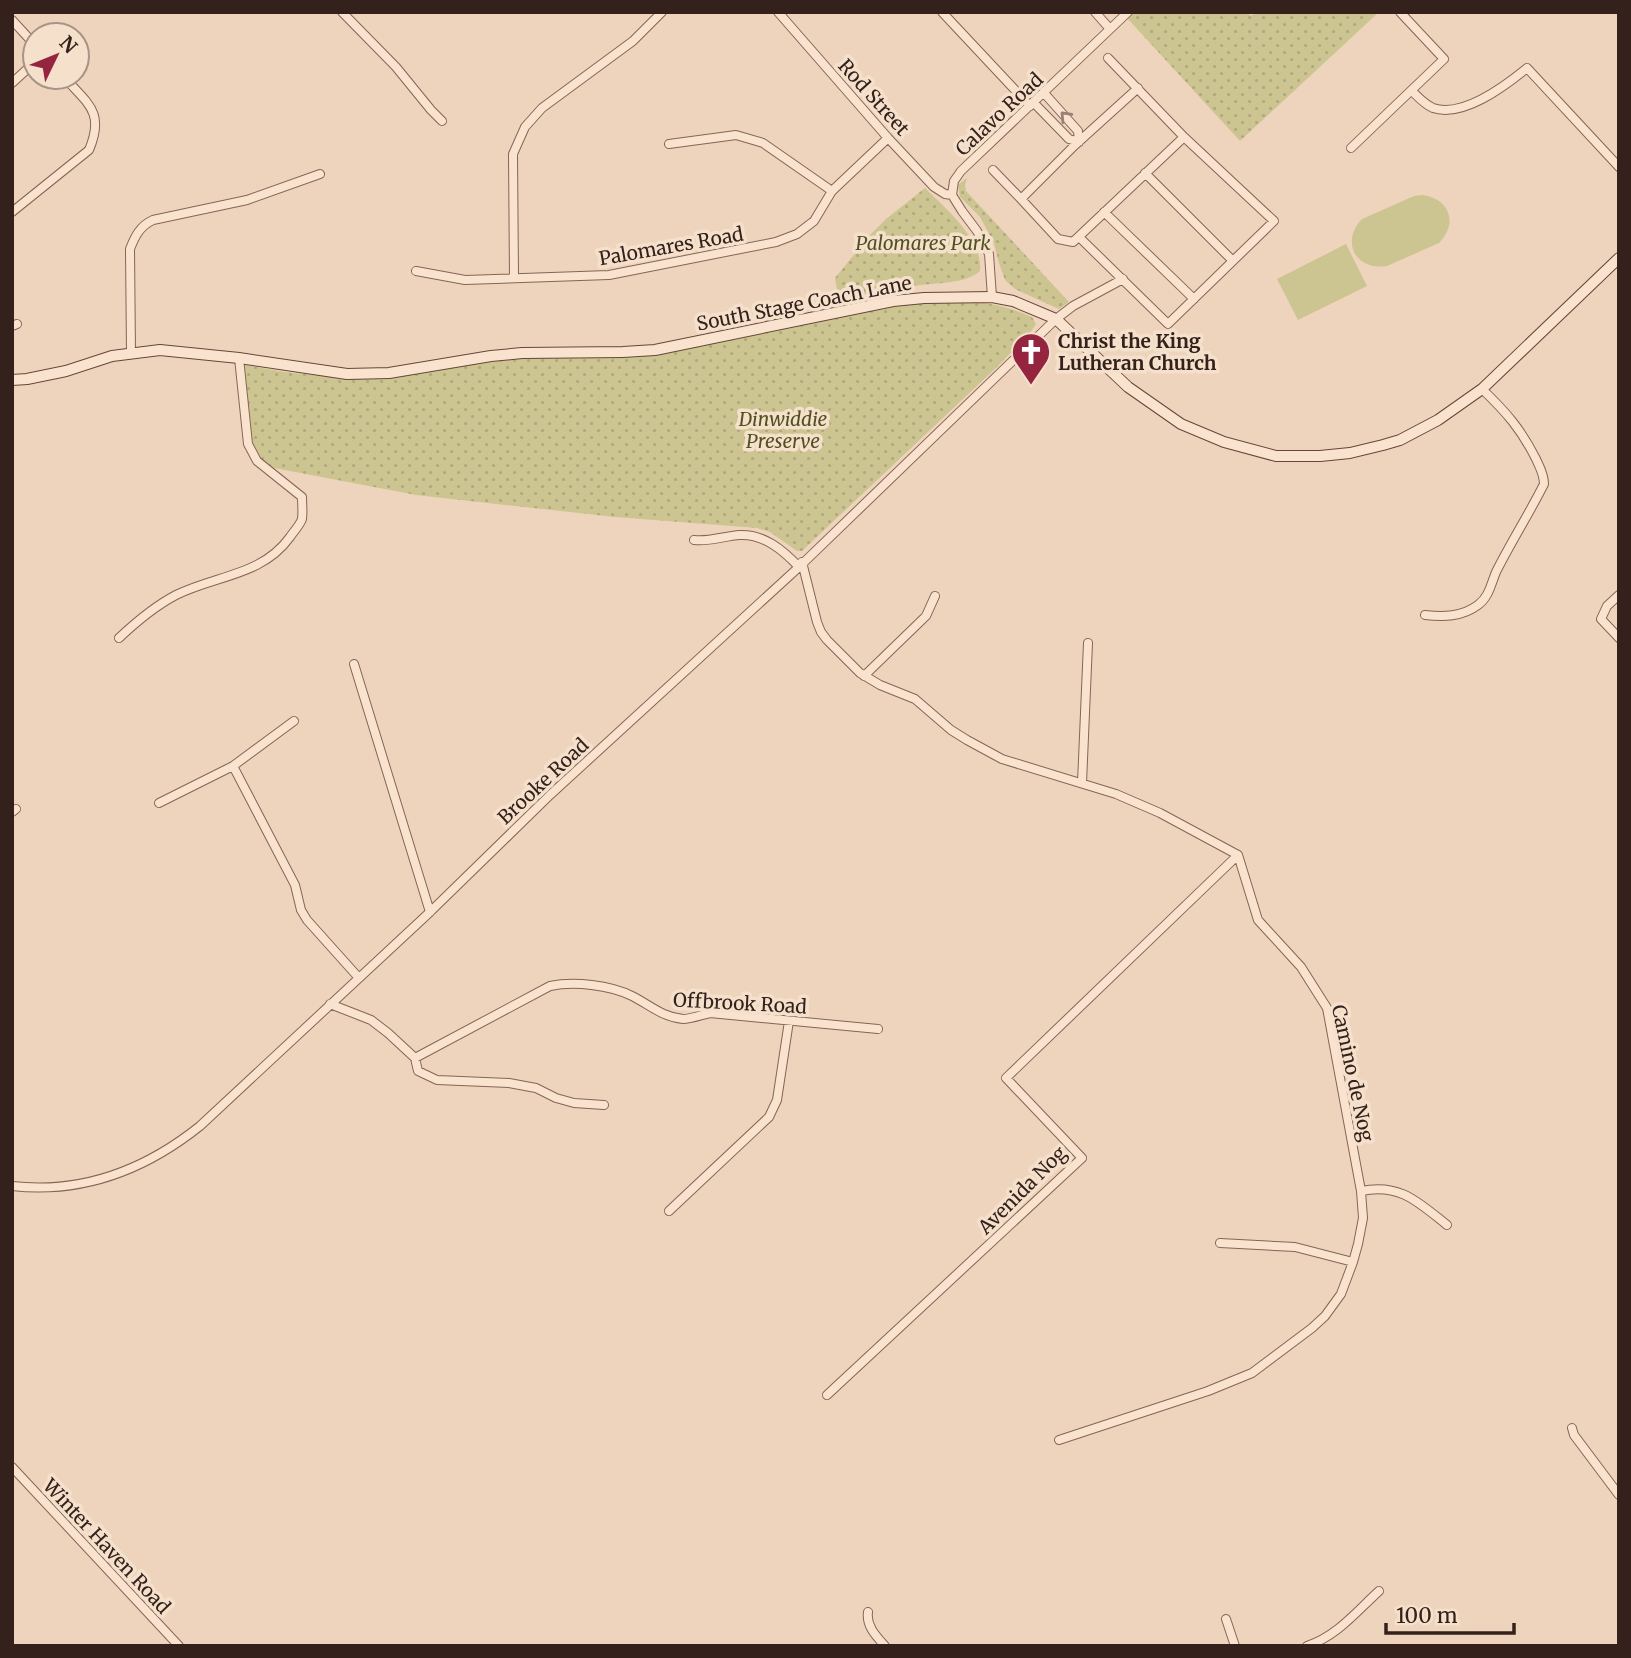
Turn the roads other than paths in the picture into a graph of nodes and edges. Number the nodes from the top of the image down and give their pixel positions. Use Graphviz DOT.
graph roads {
  1 [pos="341,12"];
  2 [pos="662,12"];
  3 [pos="778,12"];
  4 [pos="942,12"];
  5 [pos="1095,12"];
  6 [pos="1128,12"];
  7 [pos="1400,12"];
  8 [pos="1110,29"];
  9 [pos="1108,58"];
  10 [pos="1138,88"];
  11 [pos="76,91"];
  12 [pos="1412,91"];
  13 [pos="1044,93"];
  14 [pos="1031,104"];
  15 [pos="442,121"];
  16 [pos="1184,137"];
  17 [pos="888,138"];
  18 [pos="1079,142"];
  19 [pos="669,144"];
  20 [pos="1351,148"];
  21 [pos="1619,167"];
  22 [pos="993,170"];
  23 [pos="1146,173"];
  24 [pos="320,174"];
  25 [pos="832,191"];
  26 [pos="952,195"];
  27 [pos="1021,199"];
  28 [pos="12,212"];
  29 [pos="1104,212"];
  30 [pos="1079,237"];
  31 [pos="1619,258"];
  32 [pos="1233,261"];
  33 [pos="416,271"];
  34 [pos="514,278"];
  35 [pos="1123,279"];
  36 [pos="992,297"];
  37 [pos="1194,299"];
  38 [pos="1056,319"];
  39 [pos="131,352"];
  40 [pos="239,358"];
  41 [pos="12,380"];
  42 [pos="1482,389"];
  43 [pos="694,540"];
  44 [pos="800,565"];
  45 [pos="1619,595"];
  46 [pos="935,597"];
  47 [pos="1425,615"];
  48 [pos="119,638"];
  49 [pos="1619,638"];
  50 [pos="1088,643"];
  51 [pos="354,664"];
  52 [pos="864,676"];
  53 [pos="294,722"];
  54 [pos="233,766"];
  55 [pos="1082,783"];
  56 [pos="159,803"];
  57 [pos="1238,855"];
  58 [pos="430,912"];
  59 [pos="359,978"];
  60 [pos="330,1004"];
  61 [pos="789,1021"];
  62 [pos="878,1030"];
  63 [pos="415,1058"];
  64 [pos="604,1105"];
  65 [pos="12,1186"];
  66 [pos="1361,1191"];
  67 [pos="669,1211"];
  68 [pos="1447,1225"];
  69 [pos="1220,1242"];
  70 [pos="1353,1262"];
  71 [pos="827,1395"];
  72 [pos="1572,1428"];
  73 [pos="1059,1440"];
  74 [pos="12,1467"];
  75 [pos="1619,1495"];
  76 [pos="1379,1591"];
  77 [pos="868,1612"];
  78 [pos="1226,1619"];
  79 [pos="179,1646"];
  80 [pos="885,1646"];
  81 [pos="1235,1646"];
  82 [pos="1307,1646"];
  1 -- 15 [label="street"];
  2 -- 34 [label="street"];
  3 -- 17 [label="street, Rod Street"];
  4 -- 14 [label="street"];
  5 -- 8 [label="street"];
  6 -- 8 [label="street, Calavo Road"];
  7 -- 12 [label="street"];
  8 -- 13 [label="street, Calavo Road"];
  9 -- 10 [label="street"];
  10 -- 16 [label="street"];
  10 -- 18 [label="street"];
  11 -- 28 [label="street"];
  12 -- 20 [label="street"];
  12 -- 21 [label="street"];
  13 -- 14 [label="street, Calavo Road"];
  18 -- 13 [label="street, one-way"];
  14 -- 18 [label="street"];
  14 -- 26 [label="street, Calavo Road"];
  16 -- 23 [label="street"];
  16 -- 32 [label="street"];
  17 -- 25 [label="street, Palomares Road"];
  17 -- 26 [label="street, Rod Street"];
  18 -- 27 [label="street"];
  19 -- 25 [label="street"];
  22 -- 27 [label="street"];
  23 -- 29 [label="street"];
  23 -- 32 [label="street"];
  24 -- 39 [label="street"];
  25 -- 34 [label="street, Palomares Road"];
  26 -- 36 [label="street"];
  27 -- 30 [label="street"];
  29 -- 30 [label="street"];
  29 -- 37 [label="street"];
  30 -- 35 [label="street"];
  31 -- 42 [label="main road, South Stage Coach Lane"];
  32 -- 37 [label="street"];
  33 -- 34 [label="street, Palomares Road"];
  35 -- 37 [label="street"];
  35 -- 38 [label="street, Brooke Road"];
  36 -- 38 [label="main road, South Stage Coach Lane"];
  36 -- 40 [label="main road, South Stage Coach Lane"];
  38 -- 42 [label="main road, South Stage Coach Lane"];
  38 -- 44 [label="street, Brooke Road"];
  39 -- 40 [label="main road, South Stage Coach Lane"];
  39 -- 41 [label="main road, South Stage Coach Lane"];
  40 -- 48 [label="street"];
  42 -- 47 [label="street"];
  43 -- 44 [label="street"];
  44 -- 52 [label="street"];
  44 -- 58 [label="street, Brooke Road"];
  45 -- 49 [label="street"];
  46 -- 52 [label="street"];
  50 -- 55 [label="street"];
  51 -- 58 [label="street"];
  52 -- 55 [label="street"];
  53 -- 54 [label="street"];
  54 -- 56 [label="street"];
  54 -- 59 [label="street"];
  55 -- 57 [label="street"];
  57 -- 66 [label="street, Camino de Nog"];
  57 -- 71 [label="street, Avenida Nog"];
  58 -- 59 [label="street, Brooke Road"];
  59 -- 60 [label="street, Brooke Road"];
  60 -- 63 [label="street"];
  60 -- 65 [label="street, Brooke Road"];
  61 -- 62 [label="street, Offbrook Road"];
  61 -- 63 [label="street, Offbrook Road"];
  61 -- 67 [label="street"];
  63 -- 64 [label="street"];
  66 -- 68 [label="street"];
  66 -- 70 [label="street, Camino de Nog"];
  69 -- 70 [label="street"];
  70 -- 73 [label="street, Camino de Nog"];
  72 -- 75 [label="street"];
  74 -- 79 [label="street, Winter Haven Road"];
  76 -- 82 [label="street"];
  77 -- 80 [label="street"];
  78 -- 81 [label="street"];
}
